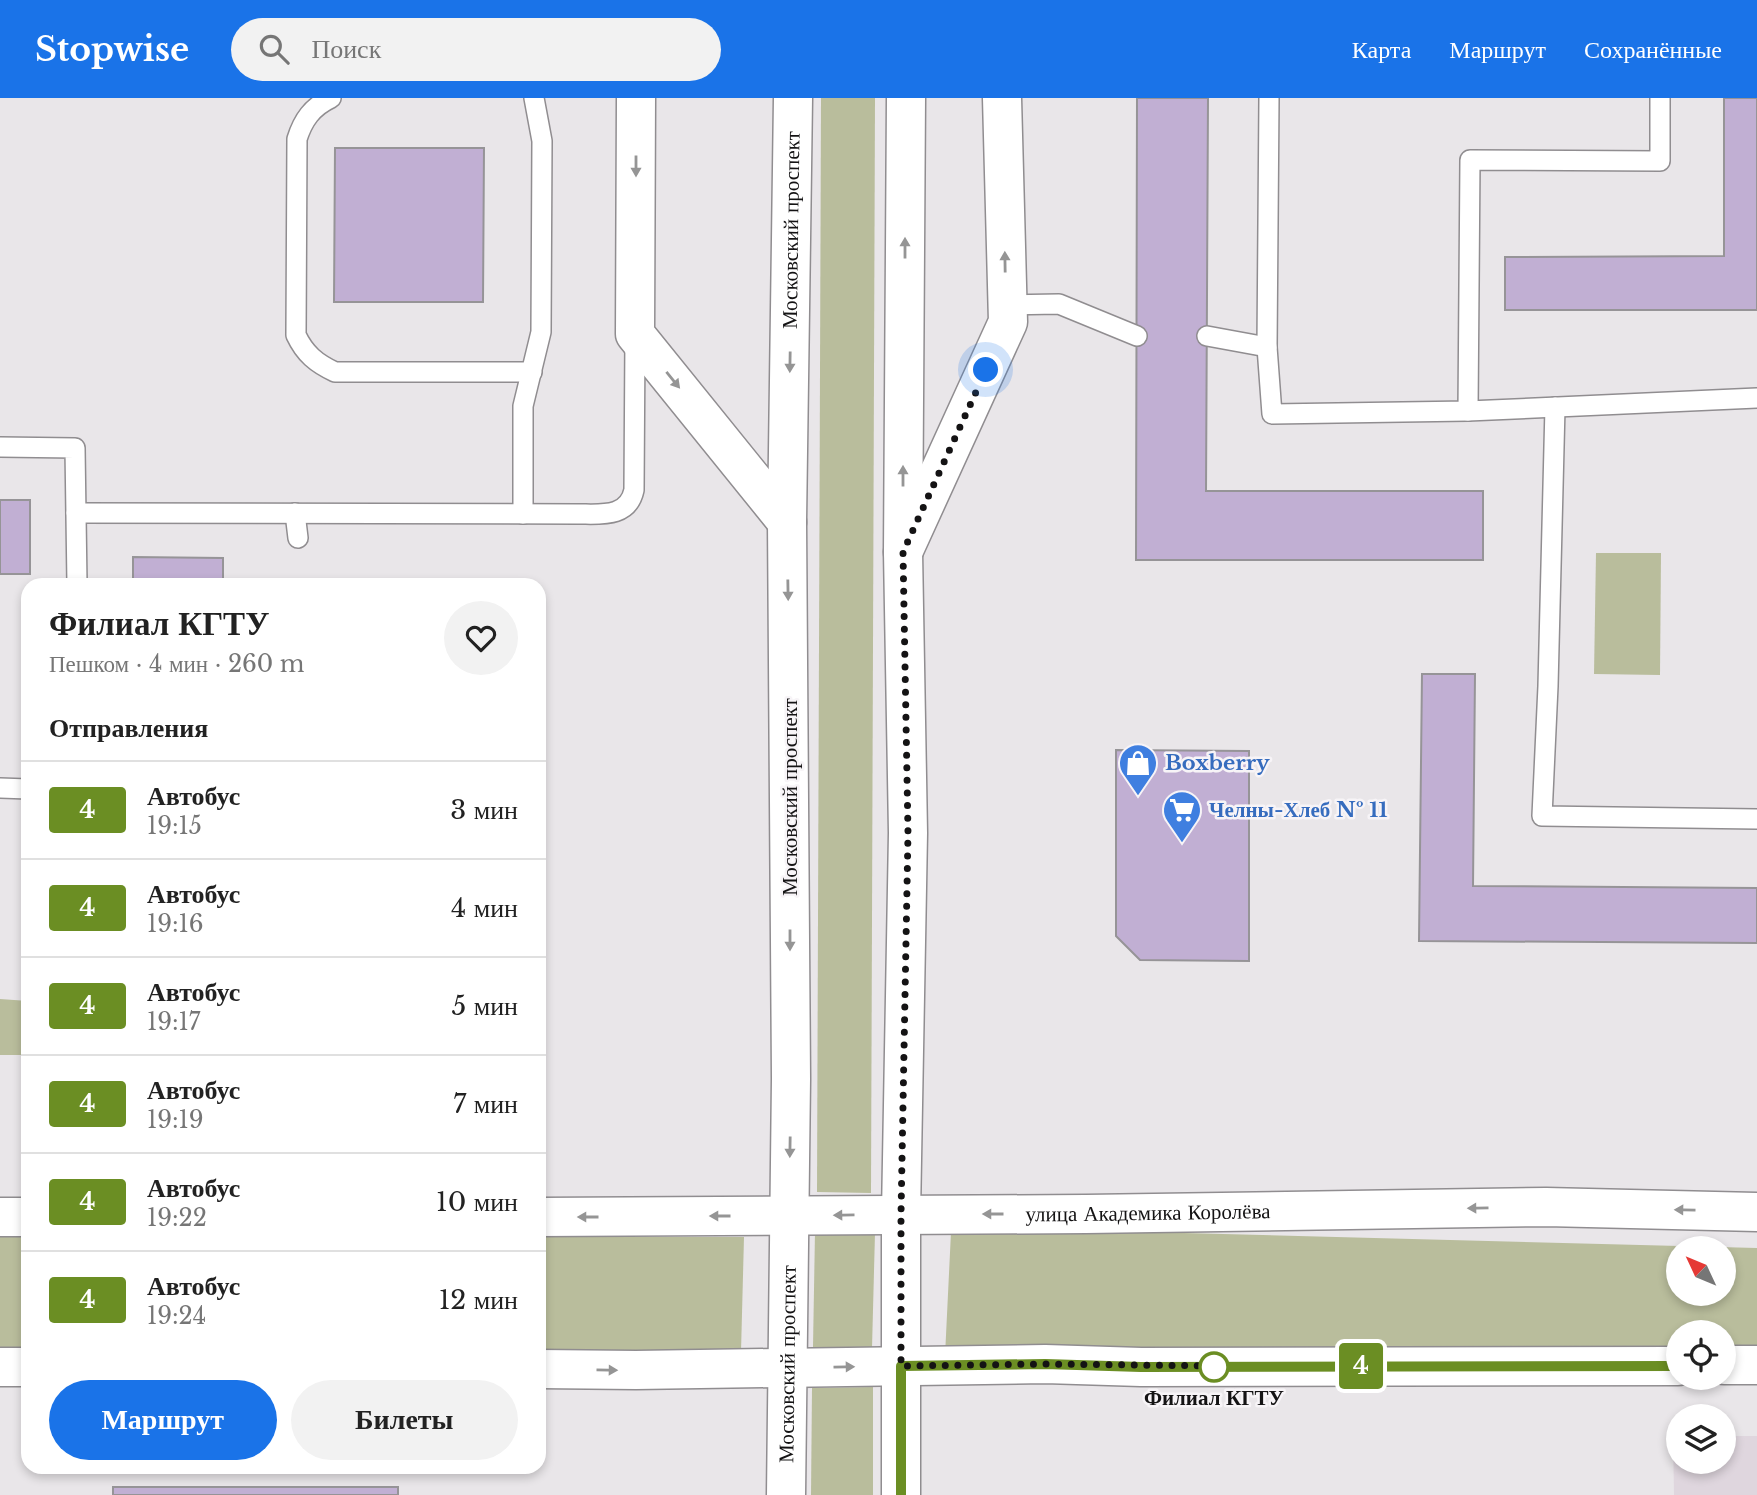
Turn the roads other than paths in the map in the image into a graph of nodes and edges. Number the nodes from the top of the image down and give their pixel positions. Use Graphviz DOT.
graph roads {
  1 [pos="331,98"];
  2 [pos="534,98"];
  3 [pos="636,98"];
  4 [pos="793,98"];
  5 [pos="906,98"];
  6 [pos="1002,98"];
  7 [pos="1269,98"];
  8 [pos="1660,98"];
  9 [pos="1006,305"];
  10 [pos="635,334"];
  11 [pos="1207,335"];
  12 [pos="1137,336"];
  13 [pos="1267,347"];
  14 [pos="532,372"];
  15 [pos="1757,398"];
  16 [pos="1555,407"];
  17 [pos="1468,411"];
  18 [pos="0,447"];
  19 [pos="76,513"];
  20 [pos="295,513"];
  21 [pos="523,514"];
  22 [pos="788,522"];
  23 [pos="298,538"];
  24 [pos="903,552"];
  25 [pos="77,578"];
  26 [pos="0,788"];
  27 [pos="21,789"];
  28 [pos="1757,819"];
  29 [pos="1752,1210"];
  30 [pos="901,1214"];
  31 [pos="788,1215"];
  32 [pos="0,1217"];
  33 [pos="21,1217"];
  34 [pos="546,1217"];
  35 [pos="901,1366"];
  36 [pos="1666,1366"];
  37 [pos="0,1367"];
  38 [pos="21,1367"];
  39 [pos="787,1368"];
  40 [pos="546,1369"];
  41 [pos="786,1495"];
  42 [pos="901,1495"];
  1 -- 14 [label="lane"];
  2 -- 14 [label="lane"];
  3 -- 10 [label="street, one-way"];
  4 -- 22 [label="street, Московский проспект, one-way"];
  24 -- 5 [label="street, one-way"];
  9 -- 6 [label="street, one-way"];
  7 -- 13 [label="lane"];
  8 -- 17 [label="lane"];
  9 -- 12 [label="lane"];
  9 -- 24 [label="street"];
  10 -- 21 [label="lane"];
  10 -- 22 [label="street, one-way"];
  11 -- 13 [label="lane"];
  13 -- 17 [label="lane"];
  14 -- 21 [label="lane"];
  15 -- 16 [label="lane"];
  16 -- 17 [label="lane"];
  16 -- 28 [label="lane"];
  18 -- 19 [label="lane"];
  19 -- 20 [label="lane"];
  19 -- 25 [label="lane"];
  20 -- 21 [label="lane"];
  20 -- 23 [label="lane"];
  22 -- 31 [label="street, Московский проспект, one-way"];
  24 -- 30 [label="street"];
  26 -- 27 [label="lane"];
  29 -- 30 [label="street, улица Академика Королёва, one-way"];
  30 -- 31 [label="street, улица Академика Королёва, one-way"];
  30 -- 35 [label="street"];
  31 -- 34 [label="street, улица Академика Королёва, one-way"];
  31 -- 39 [label="street, Московский проспект"];
  32 -- 33 [label="street"];
  35 -- 36 [label="street"];
  39 -- 35 [label="street, one-way"];
  35 -- 42 [label="street"];
  37 -- 38 [label="street"];
  40 -- 39 [label="street, one-way"];
  39 -- 41 [label="street, Московский проспект"];
}
